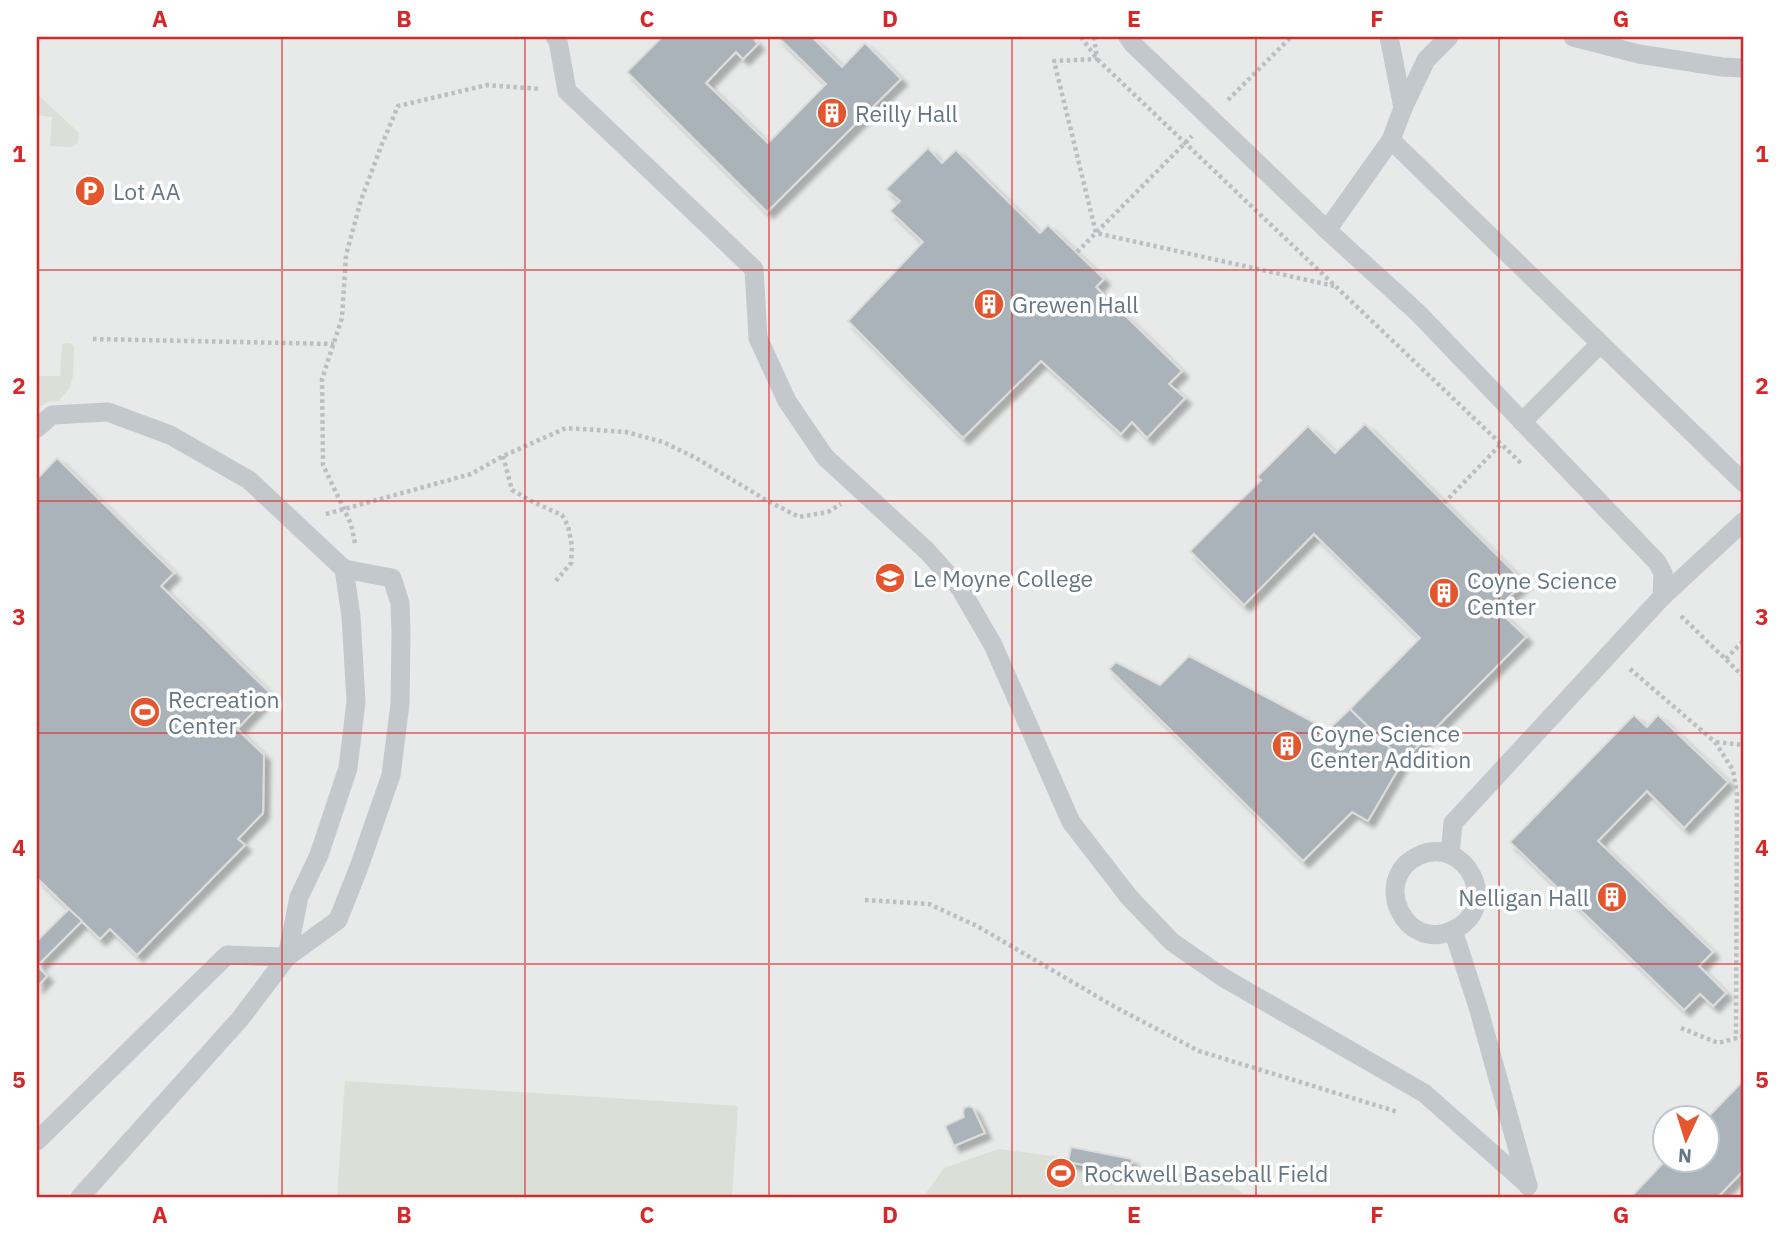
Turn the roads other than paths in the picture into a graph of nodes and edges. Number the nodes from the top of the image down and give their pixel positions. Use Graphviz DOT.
graph roads {
  1 [pos="555,37"];
  2 [pos="1128,37"];
  3 [pos="1388,37"];
  4 [pos="1449,37"];
  5 [pos="1573,37"];
  6 [pos="1744,68"];
  7 [pos="1403,108"];
  8 [pos="1391,140"];
  9 [pos="1327,230"];
  10 [pos="1600,344"];
  11 [pos="1522,422"];
  12 [pos="37,428"];
  13 [pos="1744,483"];
  14 [pos="1744,521"];
  15 [pos="344,569"];
  16 [pos="1661,597"];
  17 [pos="1450,854"];
  18 [pos="1453,930"];
  19 [pos="287,957"];
  20 [pos="37,1141"];
  21 [pos="1530,1191"];
  22 [pos="80,1197"];
  1 -- 21 [label="lane"];
  2 -- 9 [label="lane"];
  3 -- 7 [label="lane"];
  4 -- 7 [label="lane"];
  5 -- 6 [label="lane"];
  7 -- 8 [label="lane"];
  8 -- 9 [label="lane"];
  8 -- 10 [label="lane"];
  9 -- 11 [label="lane"];
  10 -- 11 [label="lane"];
  10 -- 13 [label="lane"];
  11 -- 16 [label="lane"];
  12 -- 15 [label="lane"];
  14 -- 16 [label="lane"];
  15 -- 19 [label="lane"];
  15 -- 19 [label="lane"];
  16 -- 17 [label="lane"];
  17 -- 18 [label="lane"];
  17 -- 18 [label="lane"];
  18 -- 21 [label="lane"];
  19 -- 20 [label="lane"];
  19 -- 22 [label="lane"];
}
